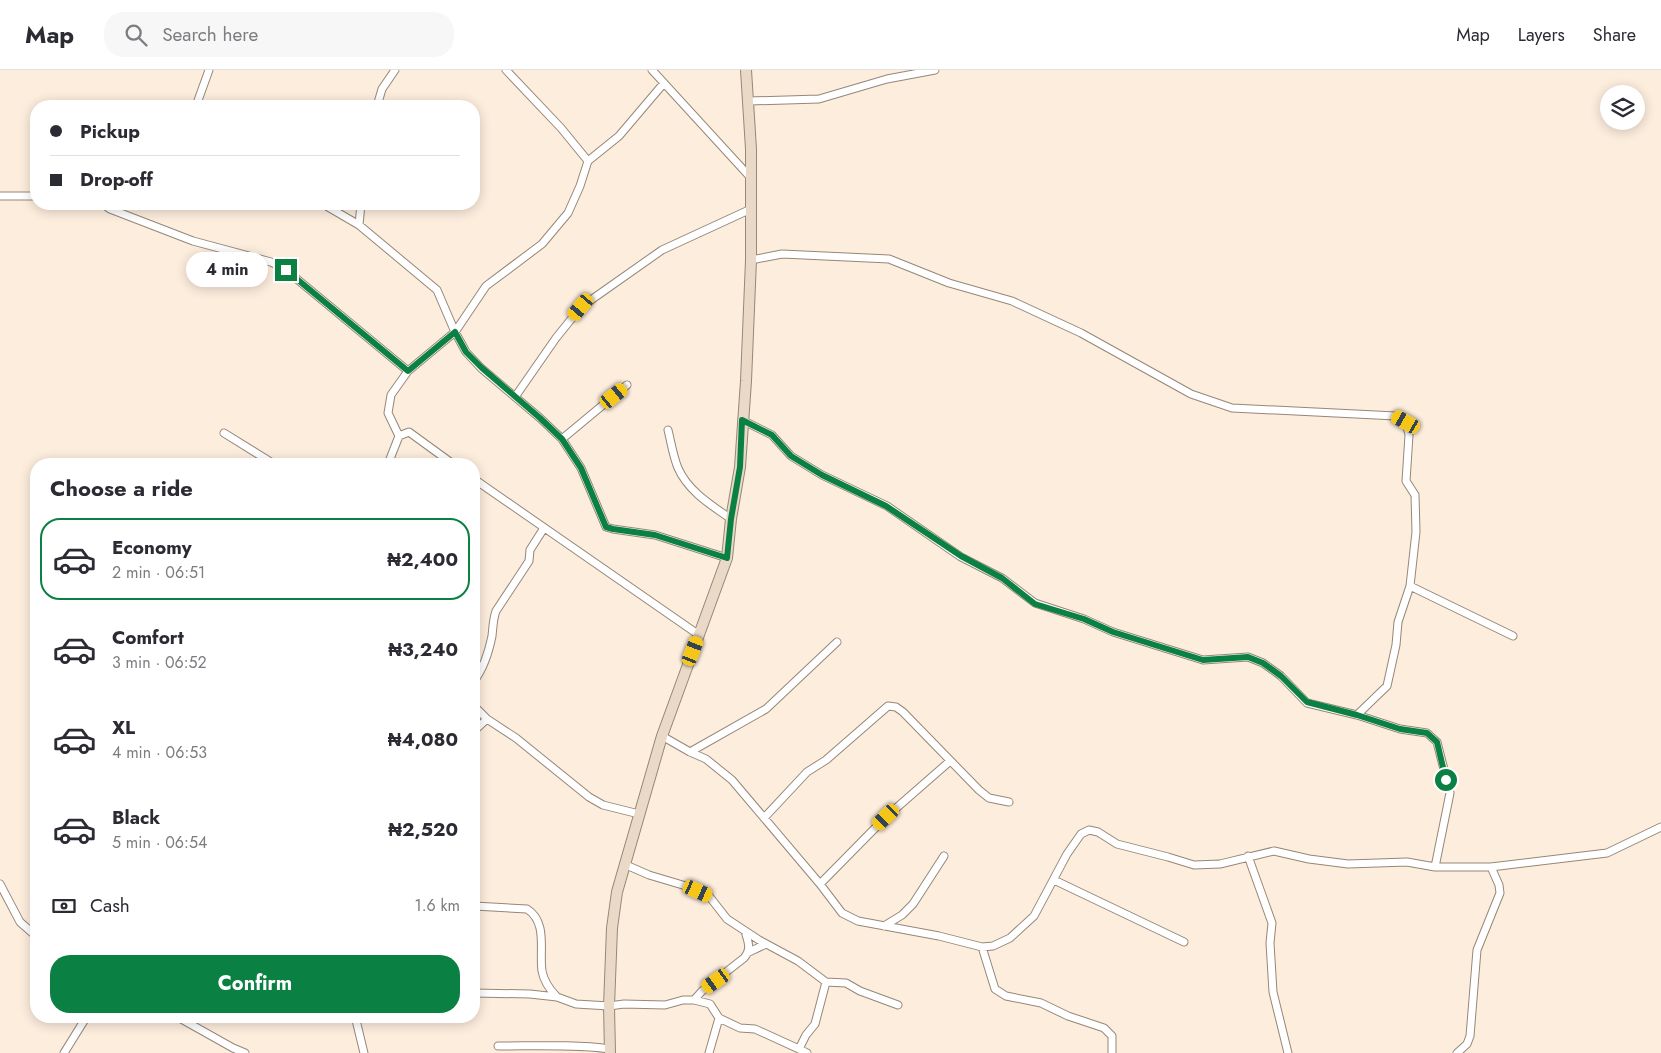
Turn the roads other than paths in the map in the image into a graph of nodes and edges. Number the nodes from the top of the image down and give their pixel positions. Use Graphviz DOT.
graph roads {
  1 [pos="209,70"];
  2 [pos="395,70"];
  3 [pos="506,70"];
  4 [pos="652,70"];
  5 [pos="746,70"];
  6 [pos="935,70"];
  7 [pos="907,73"];
  8 [pos="664,83"];
  9 [pos="198,100"];
  10 [pos="378,100"];
  11 [pos="748,101"];
  12 [pos="588,161"];
  13 [pos="751,178"];
  14 [pos="0,196"];
  15 [pos="30,196"];
  16 [pos="751,209"];
  17 [pos="113,210"];
  18 [pos="333,210"];
  19 [pos="360,210"];
  20 [pos="359,225"];
  21 [pos="751,260"];
  22 [pos="455,332"];
  23 [pos="408,371"];
  24 [pos="627,385"];
  25 [pos="515,397"];
  26 [pos="742,420"];
  27 [pos="668,430"];
  28 [pos="224,433"];
  29 [pos="399,436"];
  30 [pos="562,439"];
  31 [pos="264,458"];
  32 [pos="390,458"];
  33 [pos="444,458"];
  34 [pos="480,483"];
  35 [pos="731,519"];
  36 [pos="544,528"];
  37 [pos="727,558"];
  38 [pos="1410,586"];
  39 [pos="699,634"];
  40 [pos="1512,636"];
  41 [pos="837,642"];
  42 [pos="480,672"];
  43 [pos="480,712"];
  44 [pos="1357,715"];
  45 [pos="487,719"];
  46 [pos="480,725"];
  47 [pos="662,736"];
  48 [pos="690,752"];
  49 [pos="950,761"];
  50 [pos="1009,802"];
  51 [pos="638,814"];
  52 [pos="764,818"];
  53 [pos="1661,827"];
  54 [pos="944,856"];
  55 [pos="1248,856"];
  56 [pos="624,864"];
  57 [pos="1435,867"];
  58 [pos="1491,867"];
  59 [pos="1054,880"];
  60 [pos="0,884"];
  61 [pos="820,884"];
  62 [pos="480,906"];
  63 [pos="884,926"];
  64 [pos="30,931"];
  65 [pos="744,931"];
  66 [pos="1184,942"];
  67 [pos="766,944"];
  68 [pos="982,947"];
  69 [pos="749,952"];
  70 [pos="826,982"];
  71 [pos="480,993"];
  72 [pos="557,997"];
  73 [pos="694,1000"];
  74 [pos="898,1005"];
  75 [pos="609,1006"];
  76 [pos="719,1018"];
  77 [pos="83,1023"];
  78 [pos="188,1023"];
  79 [pos="358,1023"];
  80 [pos="498,1046"];
  81 [pos="799,1049"];
  82 [pos="610,1051"];
  83 [pos="64,1053"];
  84 [pos="245,1053"];
  85 [pos="364,1053"];
  86 [pos="709,1053"];
  87 [pos="807,1053"];
  88 [pos="1112,1053"];
  89 [pos="1288,1053"];
  90 [pos="1457,1053"];
  1 -- 9 [label="street"];
  2 -- 10 [label="street"];
  3 -- 12 [label="street"];
  4 -- 8 [label="street"];
  5 -- 11 [label="street"];
  6 -- 7 [label="street"];
  7 -- 11 [label="street"];
  8 -- 12 [label="street"];
  8 -- 13 [label="street"];
  11 -- 13 [label="street"];
  12 -- 22 [label="street"];
  13 -- 16 [label="street"];
  14 -- 15 [label="street"];
  16 -- 21 [label="street"];
  16 -- 25 [label="street"];
  17 -- 23 [label="street"];
  18 -- 20 [label="street"];
  19 -- 20 [label="street"];
  20 -- 22 [label="street"];
  21 -- 26 [label="street"];
  21 -- 38 [label="street"];
  22 -- 23 [label="street"];
  22 -- 25 [label="street"];
  23 -- 29 [label="street"];
  24 -- 30 [label="street"];
  25 -- 30 [label="street"];
  26 -- 35 [label="street"];
  26 -- 44 [label="street"];
  27 -- 35 [label="street"];
  28 -- 31 [label="street"];
  29 -- 32 [label="street"];
  29 -- 33 [label="street"];
  30 -- 37 [label="street"];
  34 -- 36 [label="street"];
  35 -- 37 [label="street"];
  36 -- 39 [label="street"];
  36 -- 42 [label="street"];
  37 -- 39 [label="street"];
  38 -- 40 [label="street"];
  38 -- 44 [label="street"];
  39 -- 47 [label="street"];
  41 -- 48 [label="street"];
  43 -- 45 [label="street"];
  44 -- 57 [label="street"];
  45 -- 46 [label="street"];
  45 -- 51 [label="street"];
  47 -- 48 [label="street"];
  47 -- 51 [label="street"];
  48 -- 52 [label="street"];
  49 -- 50 [label="street"];
  49 -- 52 [label="street"];
  49 -- 61 [label="street"];
  51 -- 56 [label="street"];
  52 -- 61 [label="street"];
  53 -- 58 [label="street"];
  54 -- 63 [label="street"];
  55 -- 57 [label="street"];
  55 -- 59 [label="street"];
  55 -- 89 [label="street"];
  56 -- 65 [label="street"];
  56 -- 75 [label="street"];
  57 -- 58 [label="street"];
  58 -- 90 [label="street"];
  59 -- 66 [label="street"];
  59 -- 68 [label="street"];
  60 -- 64 [label="street"];
  61 -- 63 [label="street"];
  62 -- 72 [label="street"];
  63 -- 68 [label="street"];
  65 -- 67 [label="street"];
  65 -- 69 [label="street"];
  67 -- 69 [label="street"];
  67 -- 70 [label="street"];
  68 -- 88 [label="street"];
  69 -- 73 [label="street"];
  70 -- 74 [label="street"];
  70 -- 81 [label="street"];
  71 -- 72 [label="street"];
  72 -- 75 [label="street"];
  73 -- 75 [label="street"];
  73 -- 76 [label="street"];
  75 -- 82 [label="street"];
  76 -- 81 [label="street"];
  76 -- 86 [label="street"];
  77 -- 83 [label="street"];
  78 -- 84 [label="street"];
  79 -- 85 [label="street"];
  80 -- 82 [label="street"];
  81 -- 87 [label="street"];
}
